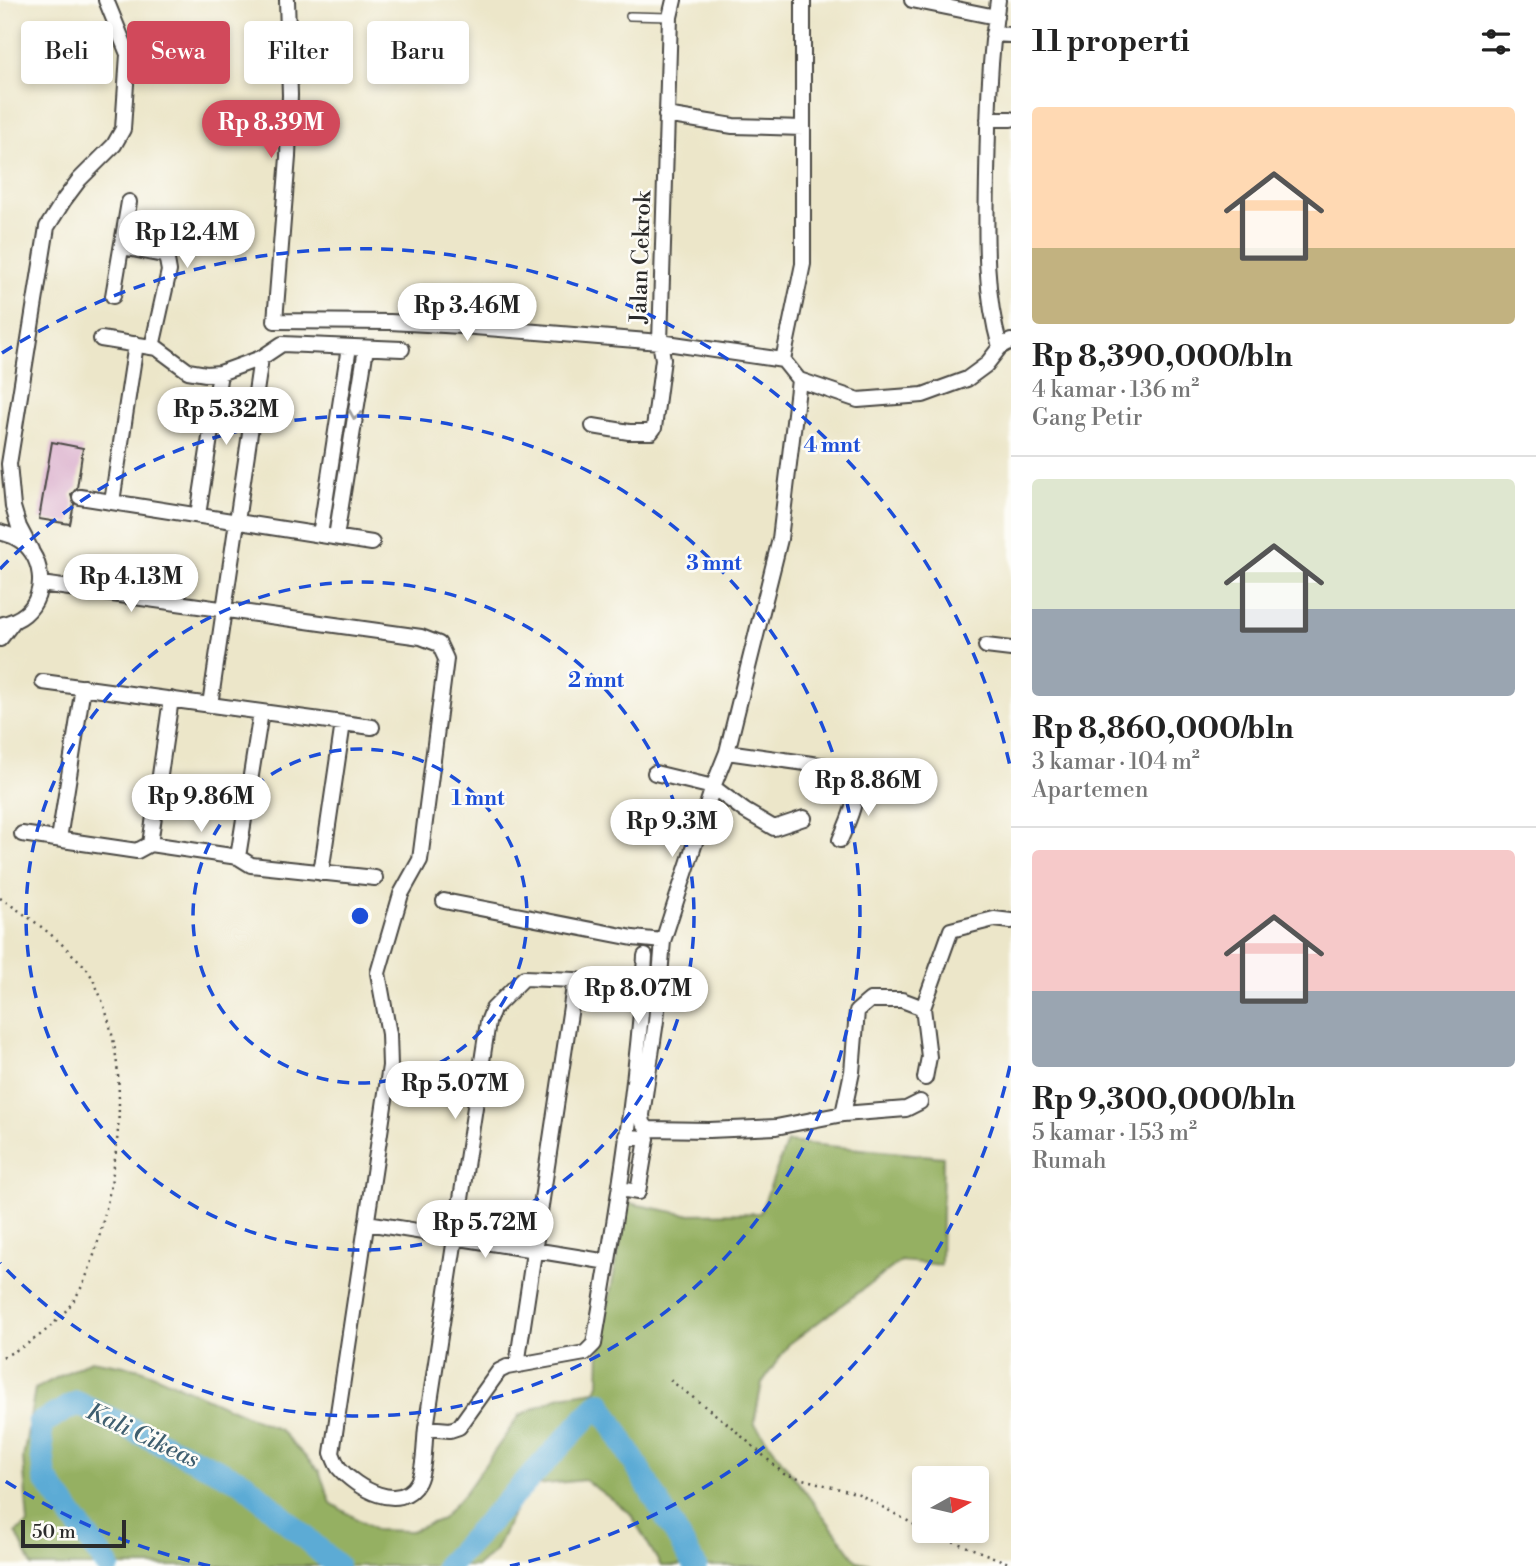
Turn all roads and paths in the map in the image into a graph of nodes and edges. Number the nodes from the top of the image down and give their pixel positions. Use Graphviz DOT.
graph roads {
  1 [pos="106,0"];
  2 [pos="287,0"];
  3 [pos="674,0"];
  4 [pos="803,0"];
  5 [pos="912,0"];
  6 [pos="998,0"];
  7 [pos="630,16"];
  8 [pos="996,17"];
  9 [pos="670,18"];
  10 [pos="993,34"];
  11 [pos="1011,35"];
  12 [pos="666,115"];
  13 [pos="988,119"];
  14 [pos="1011,119"];
  15 [pos="803,128"];
  16 [pos="129,202"];
  17 [pos="122,247"];
  18 [pos="113,296"];
  19 [pos="101,339"];
  20 [pos="660,342"];
  21 [pos="136,344"];
  22 [pos="1006,344"];
  23 [pos="152,347"];
  24 [pos="349,347"];
  25 [pos="366,348"];
  26 [pos="402,349"];
  27 [pos="261,358"];
  28 [pos="783,360"];
  29 [pos="220,373"];
  30 [pos="799,380"];
  31 [pos="593,426"];
  32 [pos="334,439"];
  33 [pos="351,441"];
  34 [pos="9,464"];
  35 [pos="0,483"];
  36 [pos="80,497"];
  37 [pos="112,502"];
  38 [pos="198,515"];
  39 [pos="238,522"];
  40 [pos="0,533"];
  41 [pos="320,535"];
  42 [pos="336,537"];
  43 [pos="372,543"];
  44 [pos="31,550"];
  45 [pos="41,584"];
  46 [pos="225,609"];
  47 [pos="6,623"];
  48 [pos="0,639"];
  49 [pos="986,646"];
  50 [pos="1011,649"];
  51 [pos="43,682"];
  52 [pos="83,687"];
  53 [pos="171,699"];
  54 [pos="210,705"];
  55 [pos="261,712"];
  56 [pos="343,723"];
  57 [pos="372,727"];
  58 [pos="727,751"];
  59 [pos="655,773"];
  60 [pos="713,787"];
  61 [pos="804,818"];
  62 [pos="22,834"];
  63 [pos="59,839"];
  64 [pos="839,840"];
  65 [pos="150,844"];
  66 [pos="238,857"];
  67 [pos="321,873"];
  68 [pos="375,878"];
  69 [pos="0,898"];
  70 [pos="444,901"];
  71 [pos="1011,921"];
  72 [pos="663,941"];
  73 [pos="645,956"];
  74 [pos="575,979"];
  75 [pos="643,990"];
  76 [pos="923,1008"];
  77 [pos="925,1078"];
  78 [pos="920,1102"];
  79 [pos="843,1114"];
  80 [pos="626,1136"];
  81 [pos="620,1189"];
  82 [pos="367,1223"];
  83 [pos="455,1237"];
  84 [pos="534,1250"];
  85 [pos="608,1262"];
  86 [pos="0,1358"];
  87 [pos="517,1366"];
  88 [pos="670,1380"];
  89 [pos="426,1428"];
  90 [pos="912,1523"];
  91 [pos="960,1544"];
  92 [pos="1011,1564"];
  1 -- 34 [label="street"];
  2 -- 20 [label="street"];
  3 -- 9 [label="street, Jalan Cekrok"];
  4 -- 15 [label="street"];
  5 -- 8 [label="street"];
  6 -- 8 [label="street"];
  7 -- 9 [label="lane"];
  8 -- 10 [label="street"];
  9 -- 12 [label="street, Jalan Cekrok"];
  10 -- 11 [label="street"];
  10 -- 13 [label="street"];
  12 -- 15 [label="street"];
  12 -- 20 [label="street, Jalan Cekrok"];
  13 -- 14 [label="street"];
  13 -- 22 [label="street"];
  15 -- 28 [label="street"];
  16 -- 17 [label="street"];
  17 -- 18 [label="street"];
  17 -- 23 [label="street"];
  19 -- 21 [label="street"];
  20 -- 28 [label="street, Jalan Cekrok"];
  20 -- 31 [label="street"];
  21 -- 23 [label="street"];
  21 -- 37 [label="street"];
  22 -- 30 [label="street"];
  23 -- 29 [label="street"];
  24 -- 25 [label="street"];
  24 -- 27 [label="street"];
  24 -- 32 [label="street"];
  25 -- 26 [label="street"];
  25 -- 33 [label="street, one-way"];
  27 -- 29 [label="street"];
  27 -- 39 [label="street"];
  28 -- 30 [label="street"];
  29 -- 38 [label="street"];
  30 -- 58 [label="street"];
  32 -- 33 [label="street"];
  32 -- 41 [label="street"];
  33 -- 42 [label="street"];
  34 -- 35 [label="street"];
  34 -- 44 [label="street"];
  36 -- 37 [label="street"];
  37 -- 38 [label="street"];
  38 -- 39 [label="street"];
  39 -- 41 [label="street"];
  39 -- 46 [label="street"];
  40 -- 44 [label="street"];
  41 -- 42 [label="street"];
  42 -- 43 [label="street"];
  44 -- 45 [label="street"];
  45 -- 46 [label="street"];
  45 -- 47 [label="street"];
  46 -- 54 [label="street"];
  46 -- 82 [label="street"];
  47 -- 48 [label="street"];
  49 -- 50 [label="street"];
  51 -- 52 [label="street"];
  52 -- 53 [label="street"];
  52 -- 63 [label="street"];
  53 -- 54 [label="street"];
  53 -- 65 [label="street"];
  54 -- 55 [label="street"];
  55 -- 56 [label="street"];
  55 -- 66 [label="street"];
  56 -- 57 [label="street"];
  56 -- 67 [label="street"];
  58 -- 60 [label="street"];
  58 -- 64 [label="street"];
  59 -- 60 [label="street"];
  60 -- 61 [label="street"];
  60 -- 72 [label="street"];
  62 -- 63 [label="street"];
  63 -- 65 [label="street"];
  65 -- 66 [label="street"];
  66 -- 67 [label="street"];
  67 -- 68 [label="street"];
  69 -- 86 [label="path"];
  70 -- 72 [label="street"];
  71 -- 76 [label="street"];
  72 -- 79 [label="street"];
  73 -- 75 [label="street"];
  74 -- 75 [label="street"];
  74 -- 83 [label="street"];
  74 -- 84 [label="street"];
  75 -- 80 [label="street"];
  76 -- 77 [label="street"];
  76 -- 79 [label="street"];
  78 -- 79 [label="street"];
  80 -- 81 [label="street"];
  80 -- 81 [label="street"];
  81 -- 85 [label="street"];
  82 -- 83 [label="street"];
  82 -- 89 [label="street"];
  83 -- 84 [label="street"];
  83 -- 89 [label="street"];
  84 -- 85 [label="street"];
  84 -- 87 [label="street"];
  85 -- 87 [label="street"];
  87 -- 89 [label="street"];
  88 -- 90 [label="path"];
  91 -- 92 [label="path"];
}
